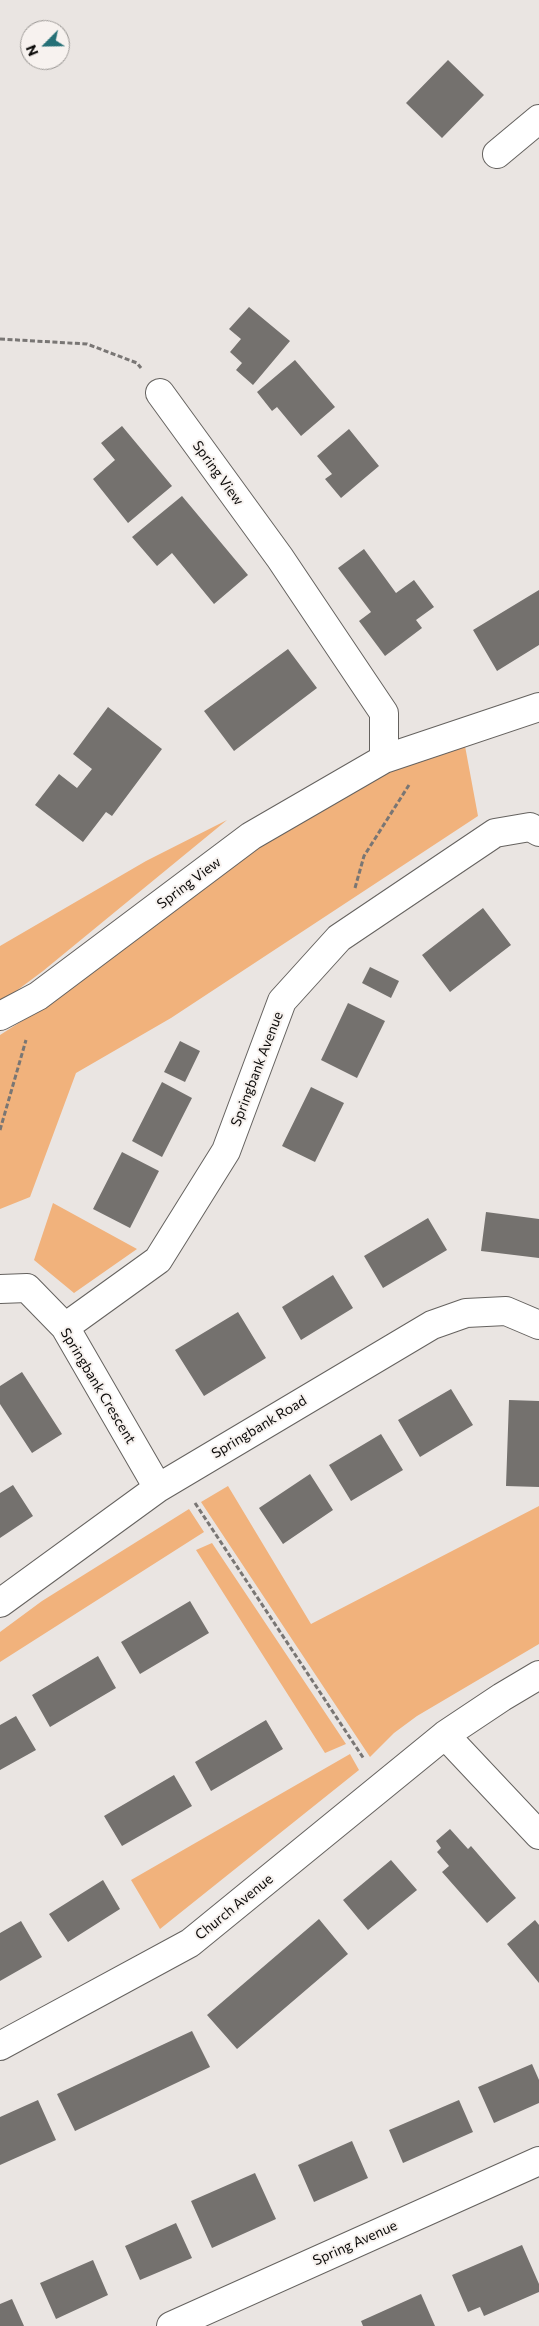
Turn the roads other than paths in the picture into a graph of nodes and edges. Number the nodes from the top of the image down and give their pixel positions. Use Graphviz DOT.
graph roads {
  1 [pos="539,119"];
  2 [pos="497,154"];
  3 [pos="160,393"];
  4 [pos="539,707"];
  5 [pos="384,759"];
  6 [pos="539,832"];
  7 [pos="0,1016"];
  8 [pos="0,1289"];
  9 [pos="539,1326"];
  10 [pos="65,1327"];
  11 [pos="167,1482"];
  12 [pos="0,1603"];
  13 [pos="539,1675"];
  14 [pos="445,1735"];
  15 [pos="539,1835"];
  16 [pos="0,2046"];
  17 [pos="539,2161"];
  18 [pos="171,2326"];
  1 -- 2 [label="street"];
  3 -- 5 [label="street, Spring View"];
  4 -- 5 [label="street, Spring View"];
  5 -- 7 [label="street, Spring View"];
  6 -- 10 [label="street, Springbank Avenue"];
  8 -- 10 [label="street, Springbank Crescent"];
  9 -- 11 [label="street, Springbank Road"];
  10 -- 11 [label="street, Springbank Crescent"];
  11 -- 12 [label="street, Springbank Road"];
  13 -- 14 [label="street, Church Avenue"];
  14 -- 15 [label="street"];
  14 -- 16 [label="street, Church Avenue"];
  17 -- 18 [label="street, Spring Avenue"];
}
